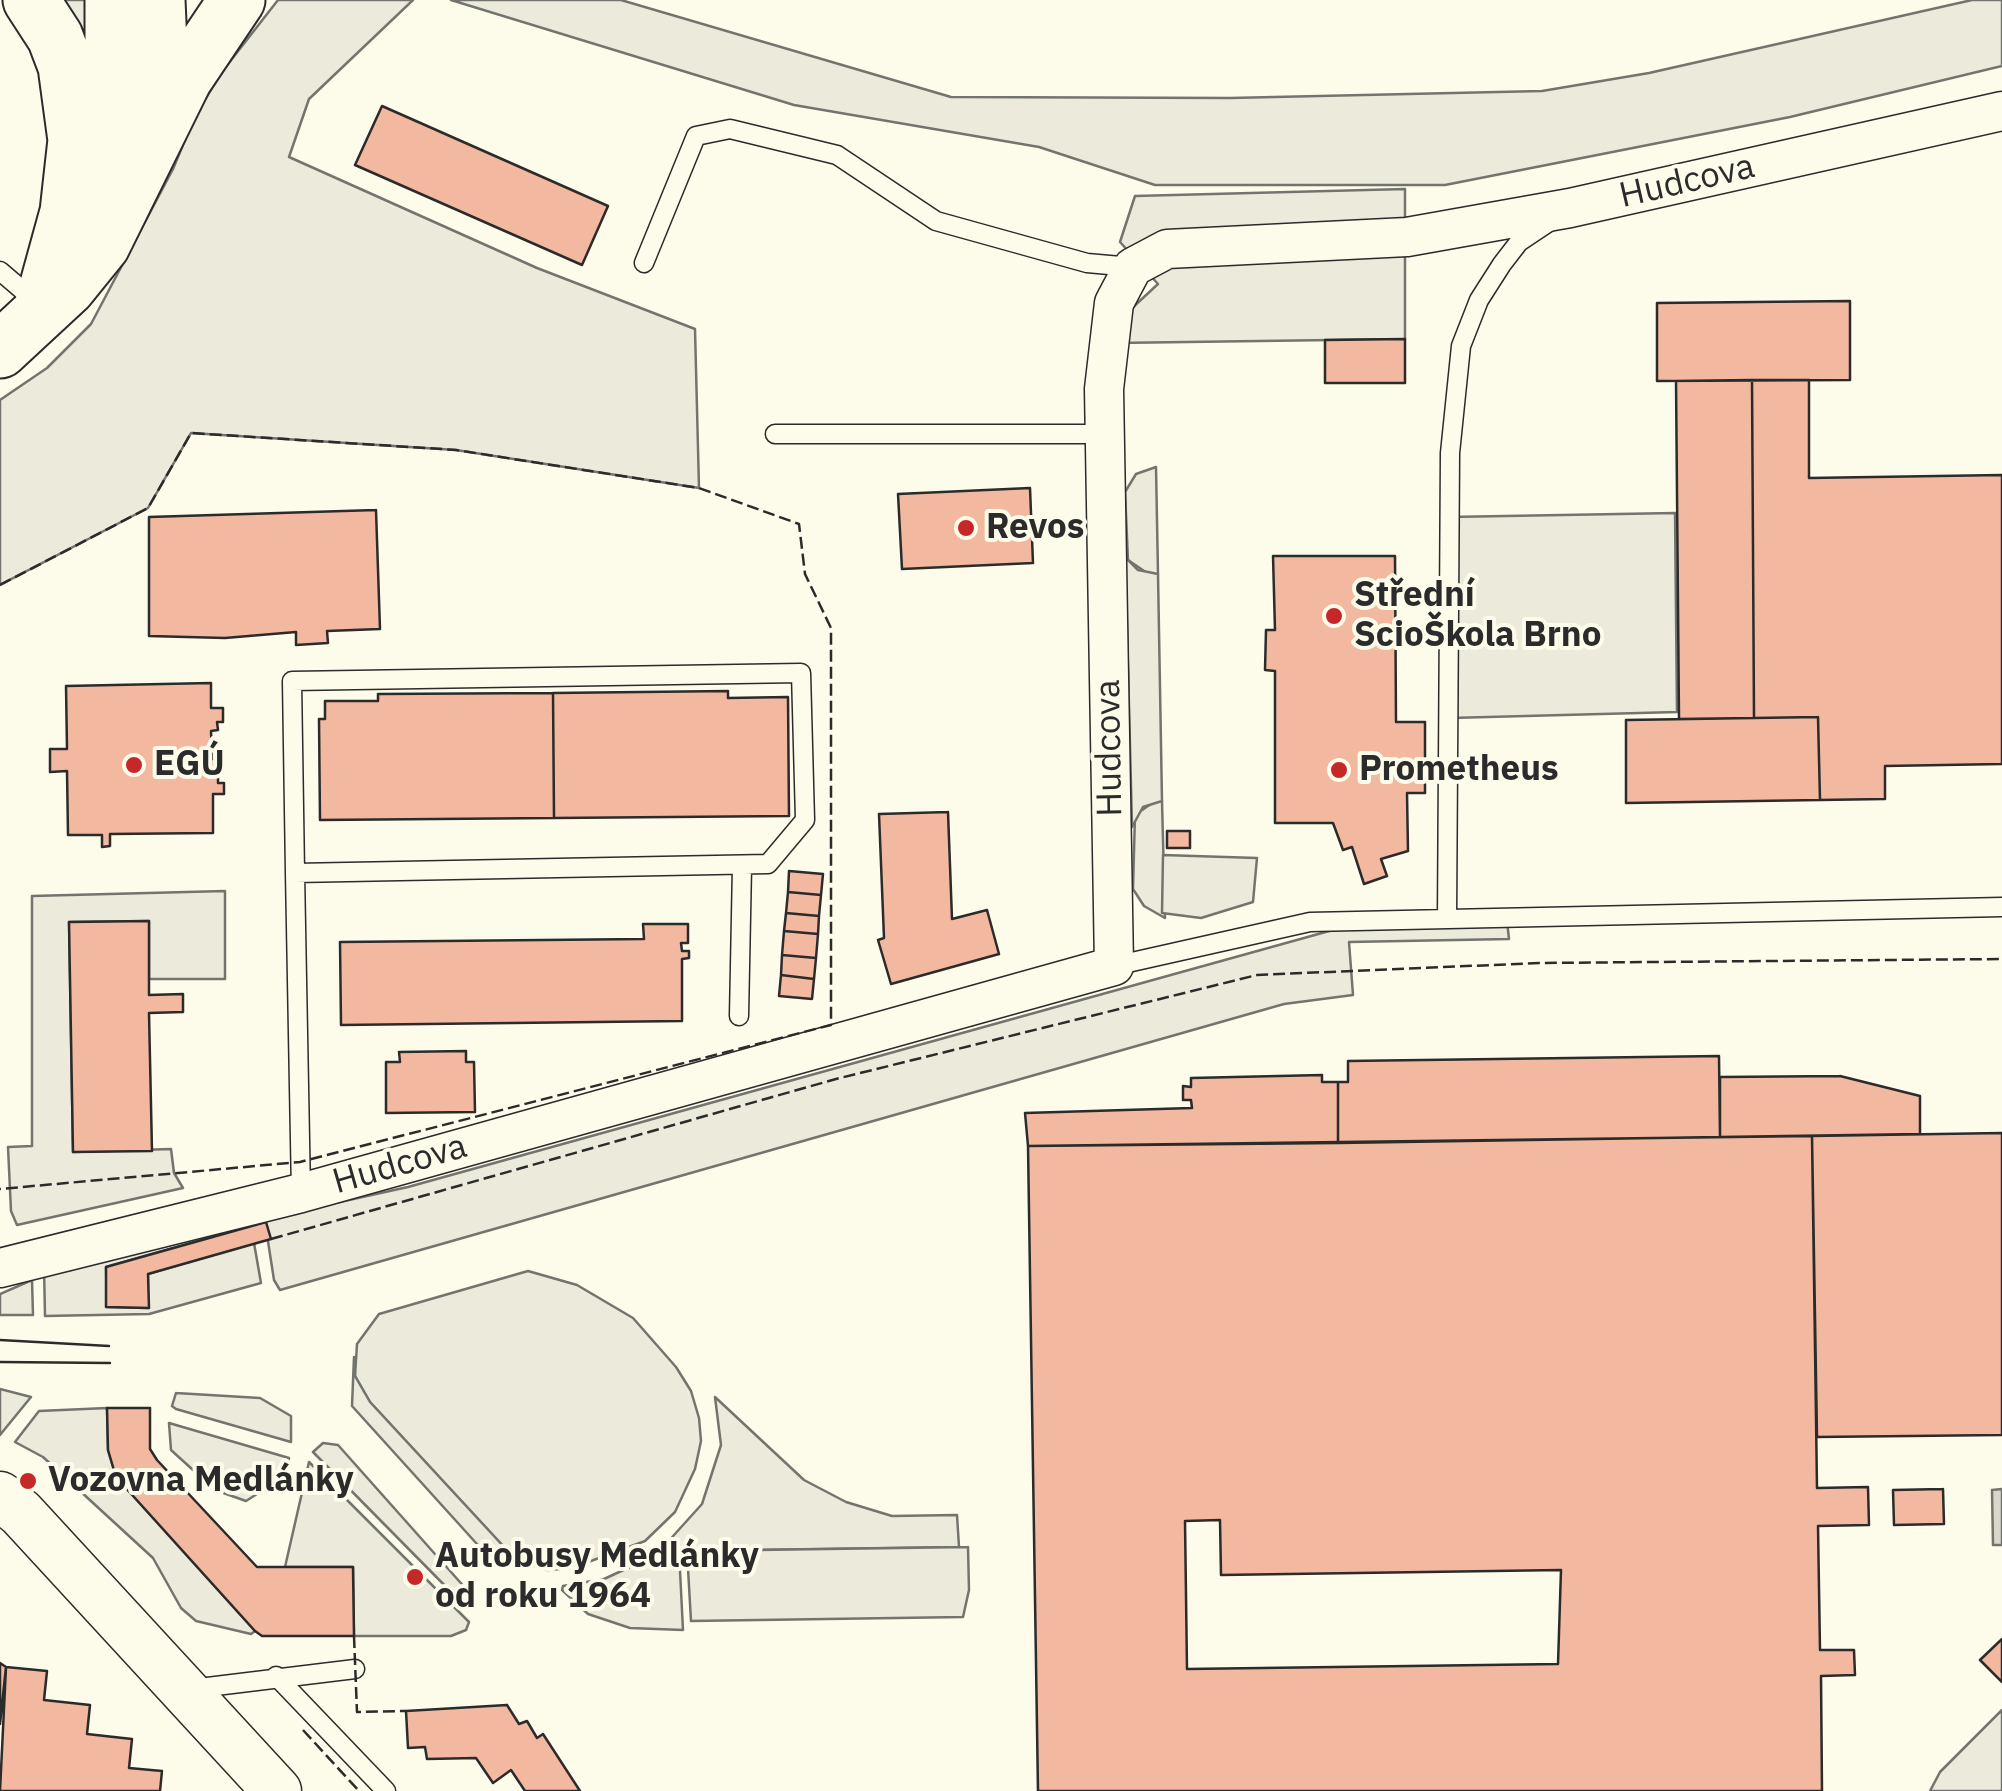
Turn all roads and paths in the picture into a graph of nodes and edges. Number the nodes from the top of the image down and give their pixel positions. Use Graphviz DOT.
graph roads {
  1 [pos="31,0"];
  2 [pos="113,0"];
  3 [pos="157,0"];
  4 [pos="237,0"];
  5 [pos="2002,112"];
  6 [pos="154,136"];
  7 [pos="1570,208"];
  8 [pos="59,244"];
  9 [pos="644,263"];
  10 [pos="1133,267"];
  11 [pos="0,271"];
  12 [pos="42,307"];
  13 [pos="0,350"];
  14 [pos="775,434"];
  15 [pos="1104,434"];
  16 [pos="742,866"];
  17 [pos="295,873"];
  18 [pos="2002,907"];
  19 [pos="1447,918"];
  20 [pos="1114,966"];
  21 [pos="740,1016"];
  22 [pos="301,1193"];
  23 [pos="0,1268"];
  24 [pos="0,1496"];
  25 [pos="355,1669"];
  26 [pos="276,1676"];
  27 [pos="185,1690"];
  28 [pos="277,1791"];
  29 [pos="386,1791"];
  1 -- 8 [label="highway"];
  2 -- 8 [label="highway"];
  3 -- 6 [label="highway"];
  4 -- 6 [label="highway"];
  5 -- 7 [label="street, Hudcova"];
  6 -- 12 [label="highway"];
  7 -- 10 [label="street, Hudcova"];
  7 -- 19 [label="lane"];
  8 -- 12 [label="highway"];
  9 -- 10 [label="lane"];
  10 -- 15 [label="street, Hudcova"];
  11 -- 12 [label="lane"];
  12 -- 13 [label="highway"];
  14 -- 15 [label="lane"];
  15 -- 20 [label="street, Hudcova"];
  16 -- 17 [label="lane"];
  16 -- 17 [label="lane"];
  16 -- 21 [label="lane"];
  17 -- 22 [label="lane"];
  18 -- 19 [label="lane"];
  19 -- 20 [label="lane"];
  20 -- 22 [label="street, Hudcova"];
  22 -- 23 [label="street, Hudcova"];
  24 -- 27 [label="street"];
  25 -- 26 [label="lane"];
  26 -- 27 [label="lane"];
  26 -- 29 [label="lane"];
  27 -- 28 [label="street"];
}
